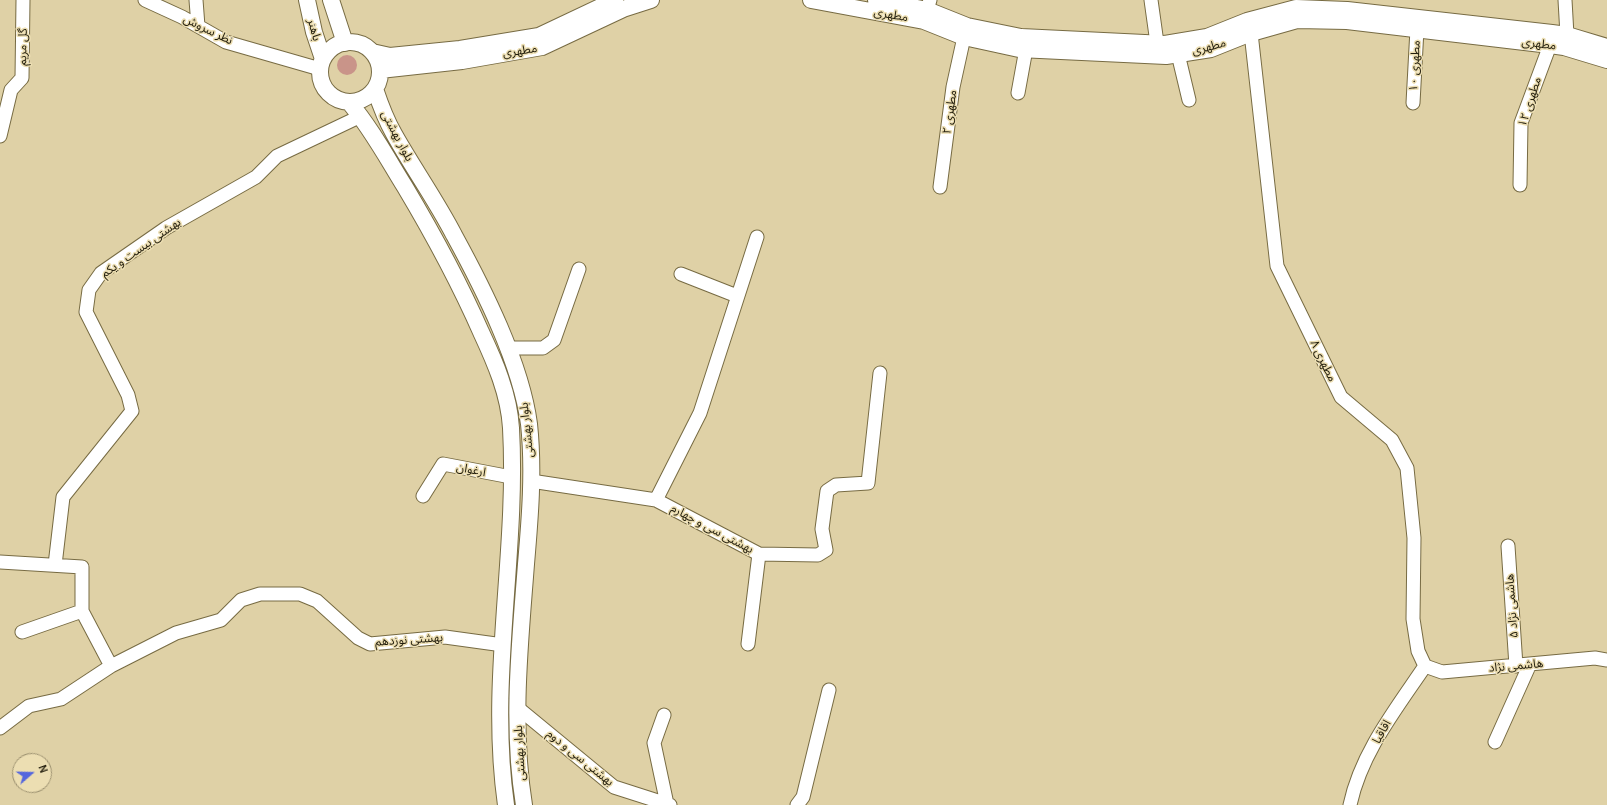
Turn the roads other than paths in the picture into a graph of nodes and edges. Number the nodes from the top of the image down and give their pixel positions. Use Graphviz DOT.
graph roads {
  1 [pos="23,0"];
  2 [pos="145,0"];
  3 [pos="196,0"];
  4 [pos="307,0"];
  5 [pos="331,0"];
  6 [pos="615,0"];
  7 [pos="651,0"];
  8 [pos="811,0"];
  9 [pos="876,0"];
  10 [pos="1151,0"];
  11 [pos="1565,0"];
  12 [pos="929,5"];
  13 [pos="198,26"];
  14 [pos="1417,30"];
  15 [pos="1251,32"];
  16 [pos="1567,35"];
  17 [pos="964,37"];
  18 [pos="345,43"];
  19 [pos="1157,44"];
  20 [pos="1550,45"];
  21 [pos="1607,47"];
  22 [pos="1026,49"];
  23 [pos="372,52"];
  24 [pos="1178,54"];
  25 [pos="1607,60"];
  26 [pos="321,64"];
  27 [pos="380,70"];
  28 [pos="375,89"];
  29 [pos="1018,93"];
  30 [pos="1189,100"];
  31 [pos="349,102"];
  32 [pos="1413,103"];
  33 [pos="361,116"];
  34 [pos="0,136"];
  35 [pos="1520,185"];
  36 [pos="940,187"];
  37 [pos="757,237"];
  38 [pos="579,269"];
  39 [pos="681,274"];
  40 [pos="737,296"];
  41 [pos="507,348"];
  42 [pos="880,372"];
  43 [pos="511,477"];
  44 [pos="531,480"];
  45 [pos="423,496"];
  46 [pos="656,500"];
  47 [pos="1508,546"];
  48 [pos="759,554"];
  49 [pos="0,562"];
  50 [pos="55,565"];
  51 [pos="82,611"];
  52 [pos="22,632"];
  53 [pos="748,644"];
  54 [pos="502,645"];
  55 [pos="1607,660"];
  56 [pos="1530,664"];
  57 [pos="111,666"];
  58 [pos="1425,666"];
  59 [pos="1516,666"];
  60 [pos="829,690"];
  61 [pos="518,708"];
  62 [pos="664,715"];
  63 [pos="0,728"];
  64 [pos="1495,742"];
  65 [pos="668,804"];
  66 [pos="506,805"];
  67 [pos="524,805"];
  68 [pos="797,805"];
  69 [pos="1350,805"];
  1 -- 34 [label="street, گل مریم"];
  2 -- 13 [label="street, نظر سروش"];
  3 -- 13 [label="street"];
  4 -- 26 [label="main road, باهنر"];
  5 -- 18 [label="main road, باهنر"];
  6 -- 23 [label="main road, مطهری"];
  7 -- 27 [label="main road, مطهری"];
  8 -- 17 [label="main road, مطهری"];
  9 -- 12 [label="main road, مطهری"];
  10 -- 19 [label="street"];
  11 -- 16 [label="street"];
  12 -- 19 [label="main road, مطهری"];
  13 -- 26 [label="street, نظر سروش"];
  14 -- 15 [label="main road, مطهری"];
  14 -- 20 [label="main road, مطهری"];
  14 -- 32 [label="street, مطهری ۱۰"];
  15 -- 24 [label="main road, مطهری"];
  15 -- 58 [label="street, مطهری ۸"];
  16 -- 19 [label="main road, مطهری"];
  16 -- 21 [label="main road, مطهری"];
  17 -- 22 [label="main road, مطهری"];
  17 -- 36 [label="street, مطهری ۲"];
  18 -- 23 [label="main road"];
  18 -- 26 [label="main road"];
  20 -- 25 [label="main road, مطهری"];
  20 -- 35 [label="street, مطهری ۱۲"];
  22 -- 24 [label="main road, مطهری"];
  22 -- 29 [label="street"];
  23 -- 27 [label="main road"];
  24 -- 30 [label="street"];
  26 -- 31 [label="main road"];
  27 -- 28 [label="main road"];
  28 -- 31 [label="main road"];
  28 -- 41 [label="main road, بلوار بهشتی"];
  31 -- 33 [label="main road, بلوار بهشتی"];
  33 -- 43 [label="main road, بلوار بهشتی"];
  33 -- 50 [label="street, بهشتی بیست و یکم"];
  37 -- 40 [label="street"];
  38 -- 41 [label="street"];
  39 -- 40 [label="street"];
  40 -- 46 [label="street"];
  41 -- 44 [label="main road, بلوار بهشتی"];
  42 -- 48 [label="street, بهشتی سی و چهارم"];
  43 -- 45 [label="street, ارغوان"];
  43 -- 54 [label="main road, بلوار بهشتی"];
  44 -- 46 [label="street, بهشتی سی و چهارم"];
  44 -- 61 [label="main road, بلوار بهشتی"];
  46 -- 48 [label="street, بهشتی سی و چهارم"];
  47 -- 59 [label="street, هاشمی نژاد ۵"];
  48 -- 53 [label="street"];
  49 -- 50 [label="street"];
  50 -- 51 [label="street"];
  51 -- 52 [label="street"];
  51 -- 57 [label="street"];
  54 -- 57 [label="street, بهشتی نوزدهم"];
  54 -- 66 [label="main road, بلوار بهشتی"];
  55 -- 56 [label="street, هاشمی نژاد"];
  56 -- 59 [label="street, هاشمی نژاد"];
  56 -- 64 [label="street"];
  57 -- 63 [label="street, بهشتی نوزدهم"];
  58 -- 59 [label="street, هاشمی نژاد"];
  58 -- 69 [label="street, اقاقیا"];
  60 -- 68 [label="street"];
  61 -- 65 [label="street, بهشتی سی و دوم"];
  61 -- 67 [label="main road, بلوار بهشتی"];
  62 -- 65 [label="street"];
}
